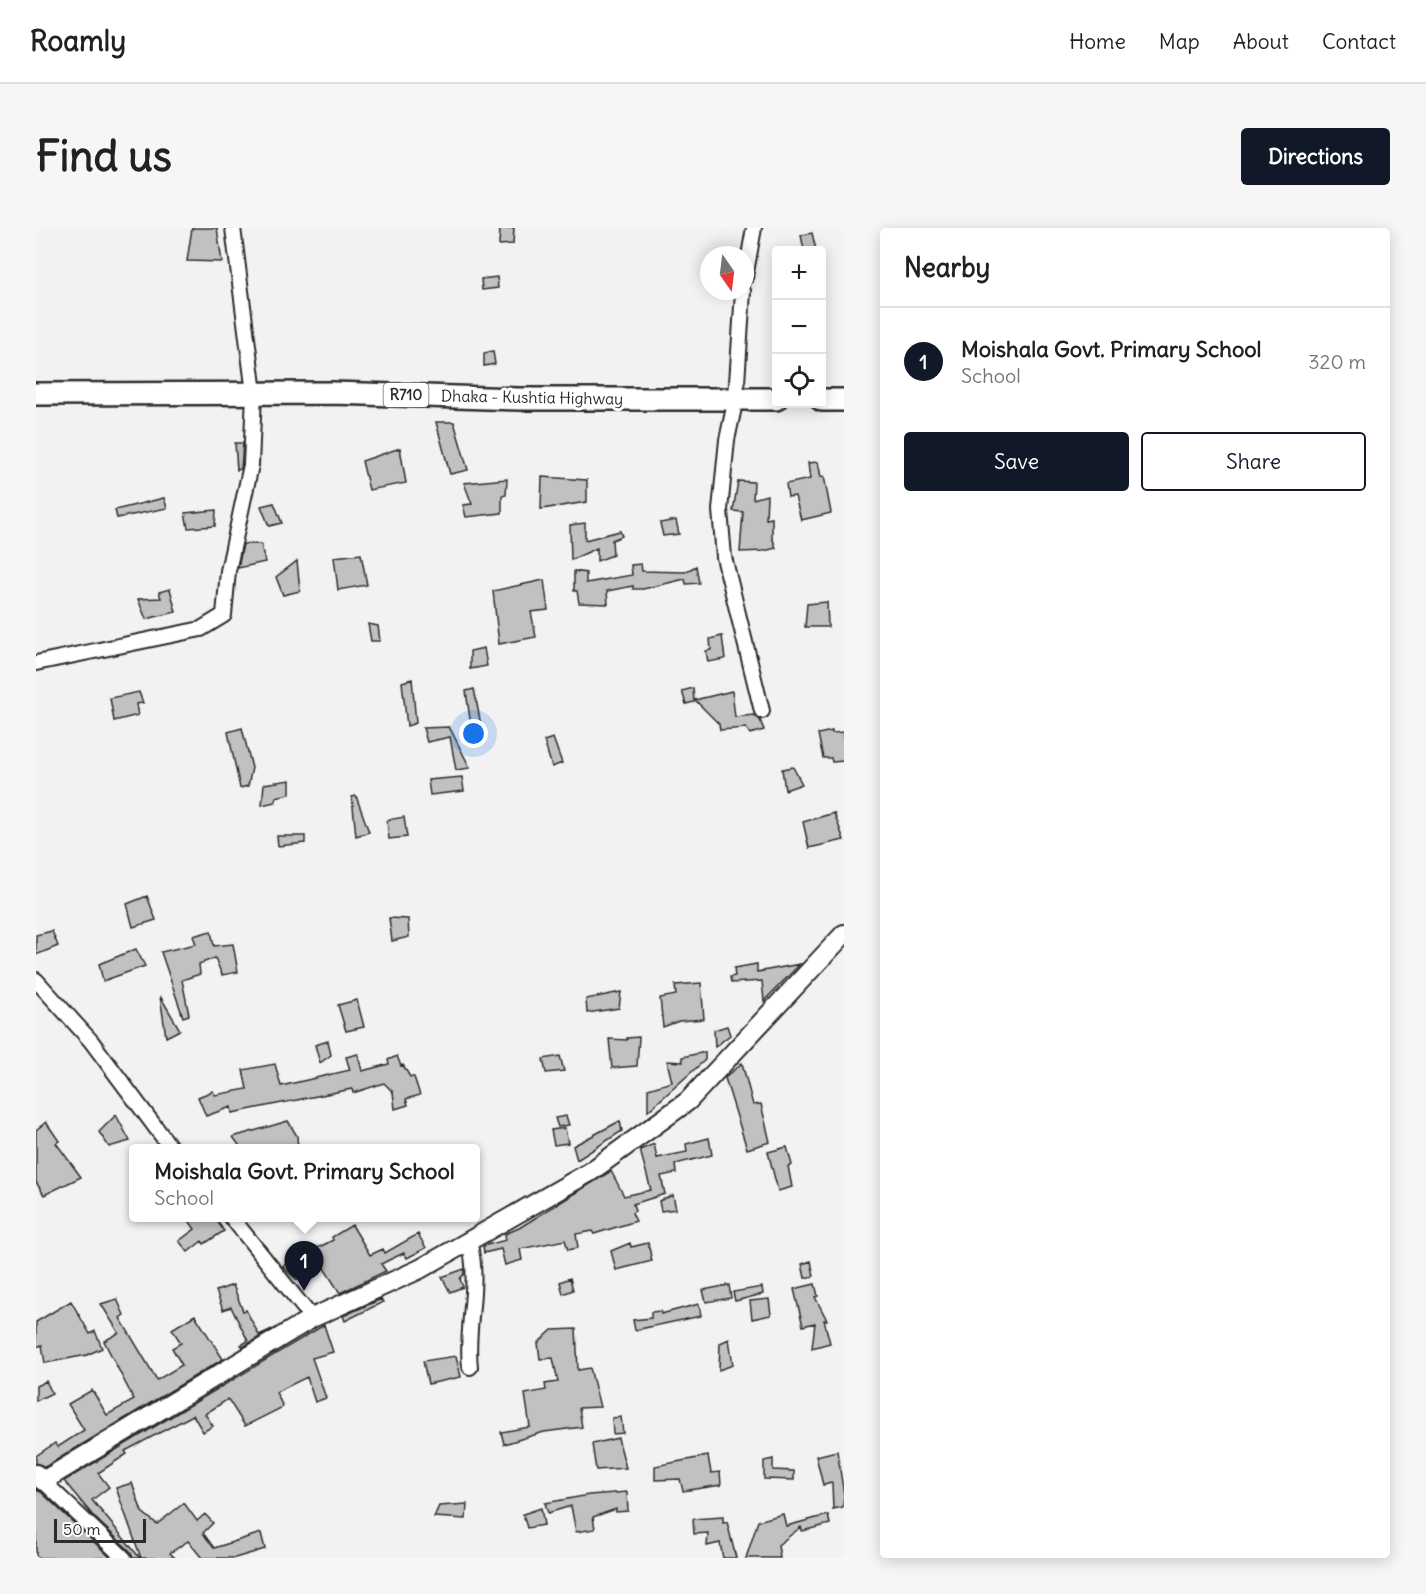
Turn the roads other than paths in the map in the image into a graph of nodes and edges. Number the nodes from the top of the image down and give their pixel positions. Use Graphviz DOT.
graph roads {
  1 [pos="232,228"];
  2 [pos="754,228"];
  3 [pos="751,246"];
  4 [pos="742,300"];
  5 [pos="254,393"];
  6 [pos="36,394"];
  7 [pos="736,398"];
  8 [pos="772,399"];
  9 [pos="826,400"];
  10 [pos="844,400"];
  11 [pos="36,663"];
  12 [pos="762,711"];
  13 [pos="844,934"];
  14 [pos="36,980"];
  15 [pos="167,1144"];
  16 [pos="235,1222"];
  17 [pos="469,1242"];
  18 [pos="312,1318"];
  19 [pos="470,1368"];
  20 [pos="40,1478"];
  21 [pos="124,1558"];
  1 -- 5 [label="street"];
  2 -- 3 [label="street"];
  4 -- 7 [label="street"];
  5 -- 6 [label="main road, Dhaka - Kushtia Highway / R710"];
  5 -- 7 [label="main road, Dhaka - Kushtia Highway / R710"];
  5 -- 11 [label="street"];
  7 -- 8 [label="main road, Dhaka - Kushtia Highway / R710"];
  7 -- 12 [label="street"];
  9 -- 10 [label="main road"];
  13 -- 17 [label="street"];
  14 -- 15 [label="street"];
  16 -- 18 [label="street"];
  17 -- 18 [label="street"];
  17 -- 19 [label="street"];
  18 -- 20 [label="street"];
  20 -- 21 [label="street"];
}
